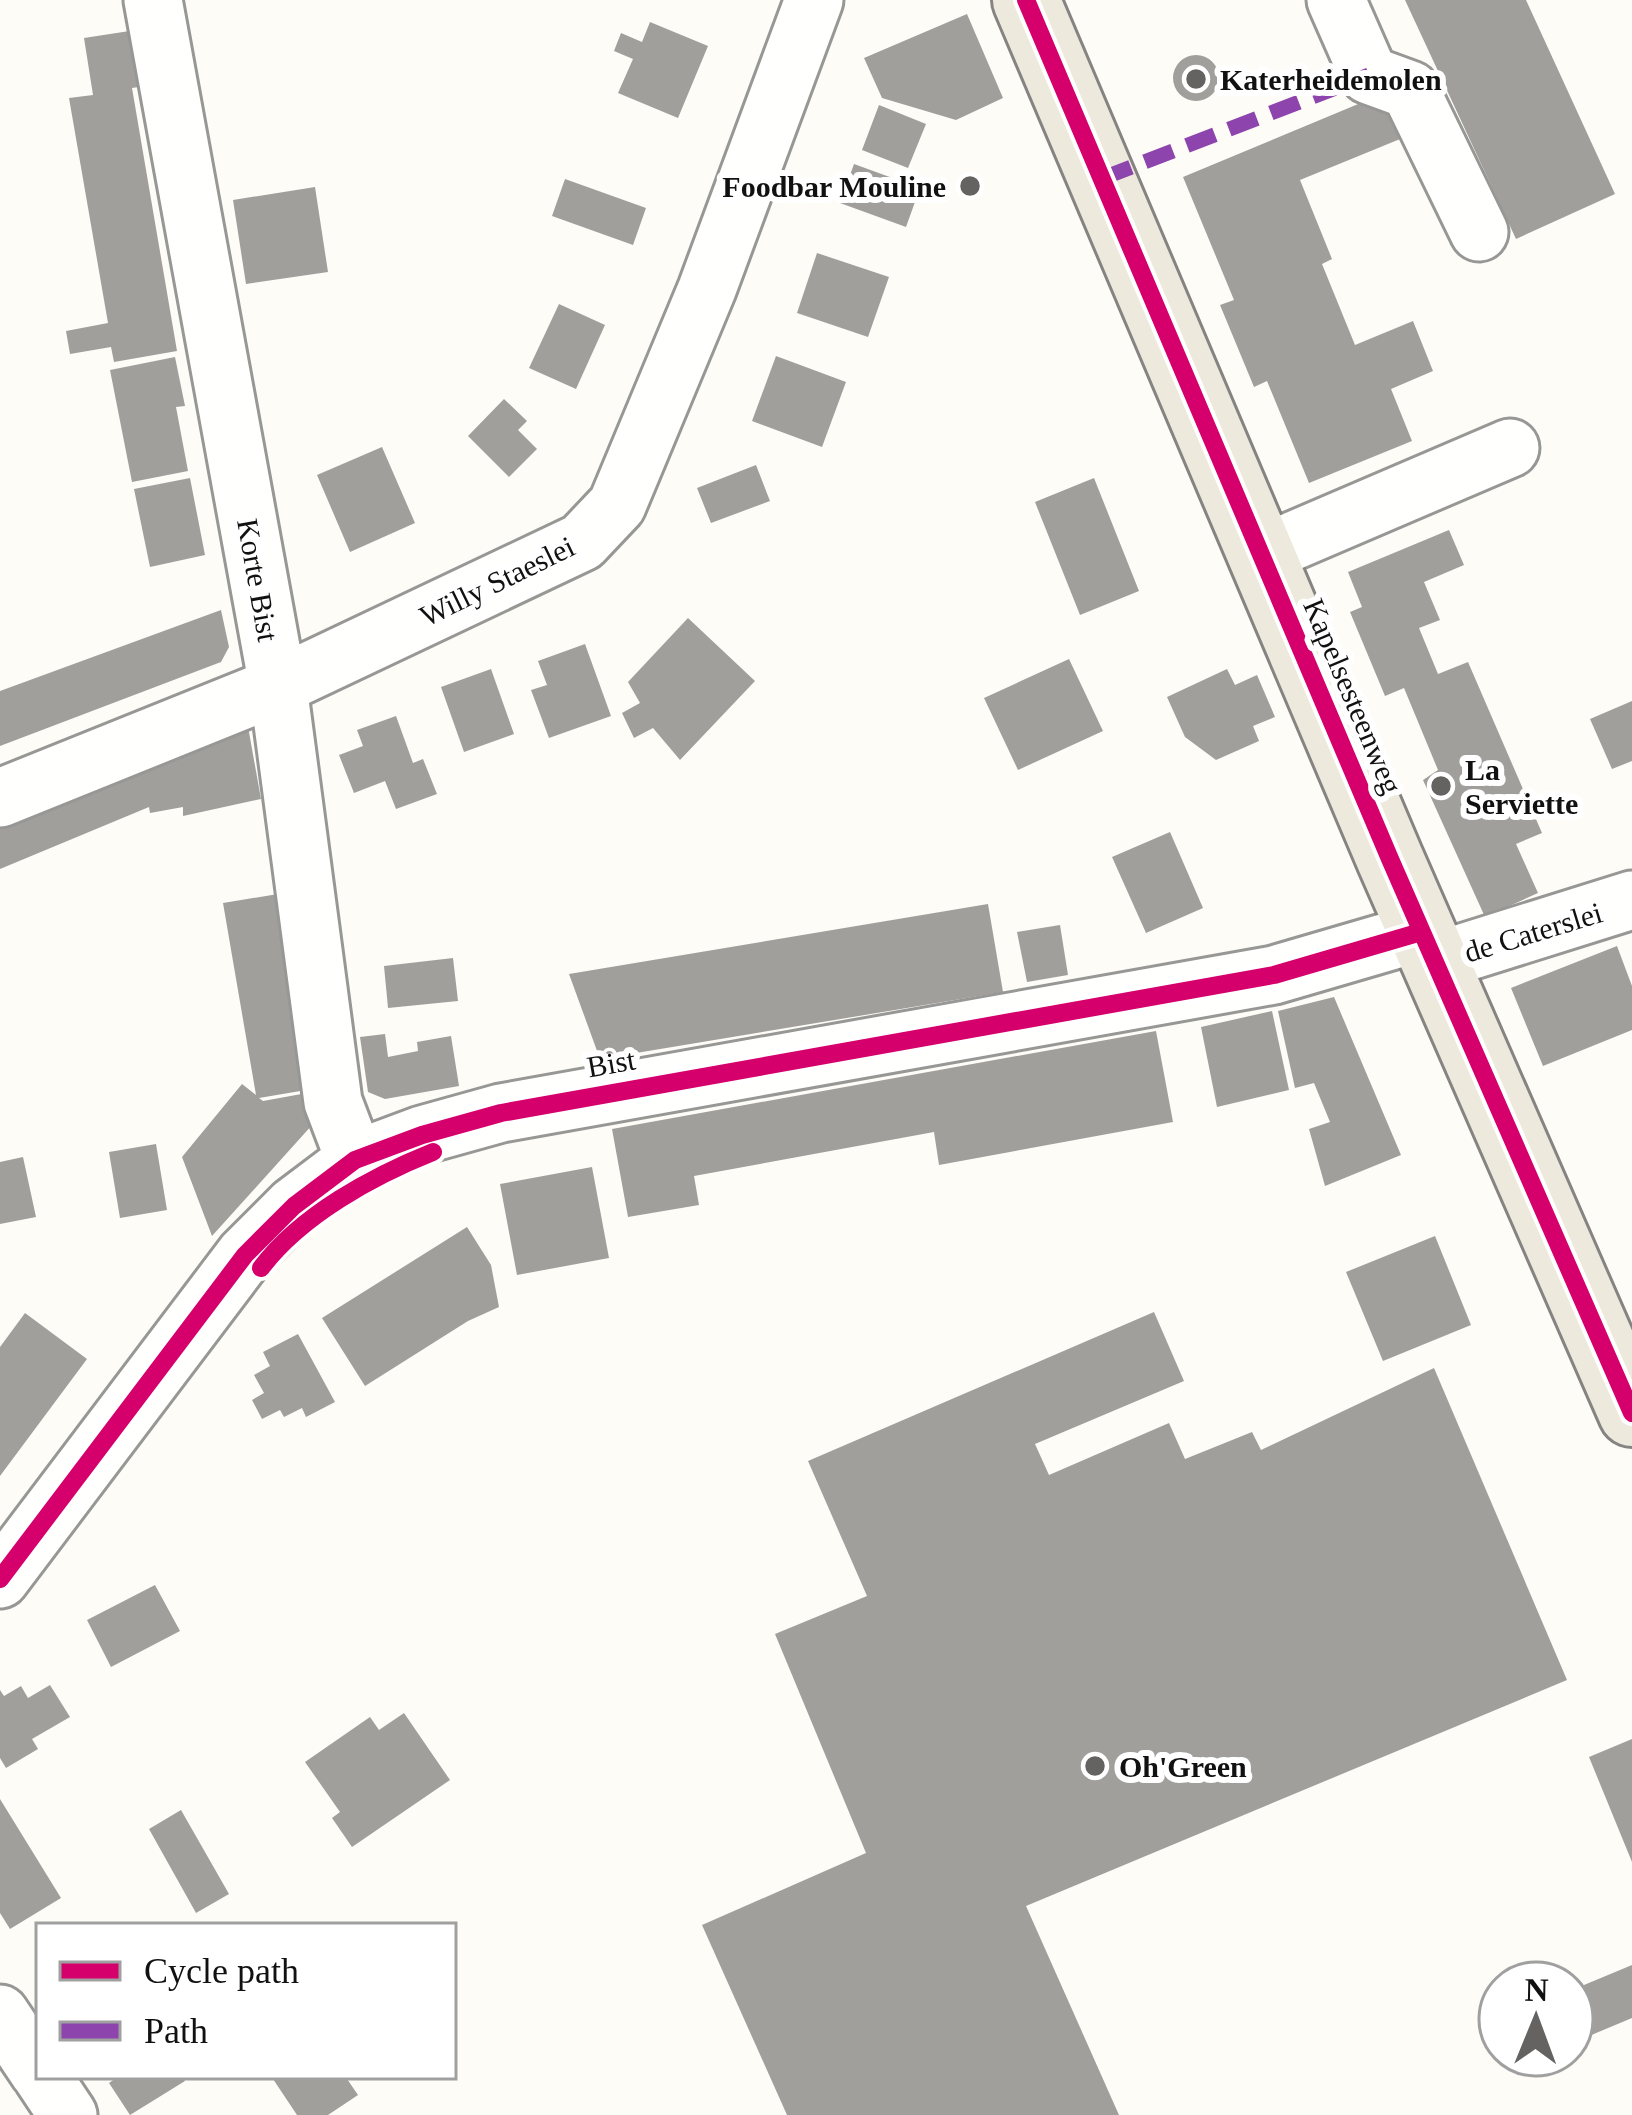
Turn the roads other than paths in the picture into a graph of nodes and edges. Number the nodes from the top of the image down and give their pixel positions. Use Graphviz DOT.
graph roads {
  1 [pos="153,0"];
  2 [pos="814,0"];
  3 [pos="1026,0"];
  4 [pos="1336,0"];
  5 [pos="1479,232"];
  6 [pos="1510,448"];
  7 [pos="1260,555"];
  8 [pos="278,686"];
  9 [pos="0,798"];
  10 [pos="1632,900"];
  11 [pos="1428,947"];
  12 [pos="355,1160"];
  13 [pos="1632,1413"];
  14 [pos="0,1579"];
  15 [pos="0,2014"];
  16 [pos="36,2068"];
  17 [pos="43,2079"];
  18 [pos="68,2115"];
  1 -- 8 [label="street, Korte Bist"];
  2 -- 8 [label="street, Willy Staeslei"];
  3 -- 7 [label="main road, Kapelsesteenweg"];
  4 -- 5 [label="street"];
  6 -- 7 [label="street"];
  7 -- 11 [label="main road, Kapelsesteenweg"];
  8 -- 9 [label="street, Willy Staeslei"];
  8 -- 12 [label="street, Korte Bist"];
  10 -- 11 [label="street, de Caterslei"];
  11 -- 12 [label="street, Bist"];
  11 -- 13 [label="main road, Kapelsesteenweg"];
  12 -- 14 [label="street, Bist"];
  15 -- 16 [label="street"];
  17 -- 18 [label="street"];
}
